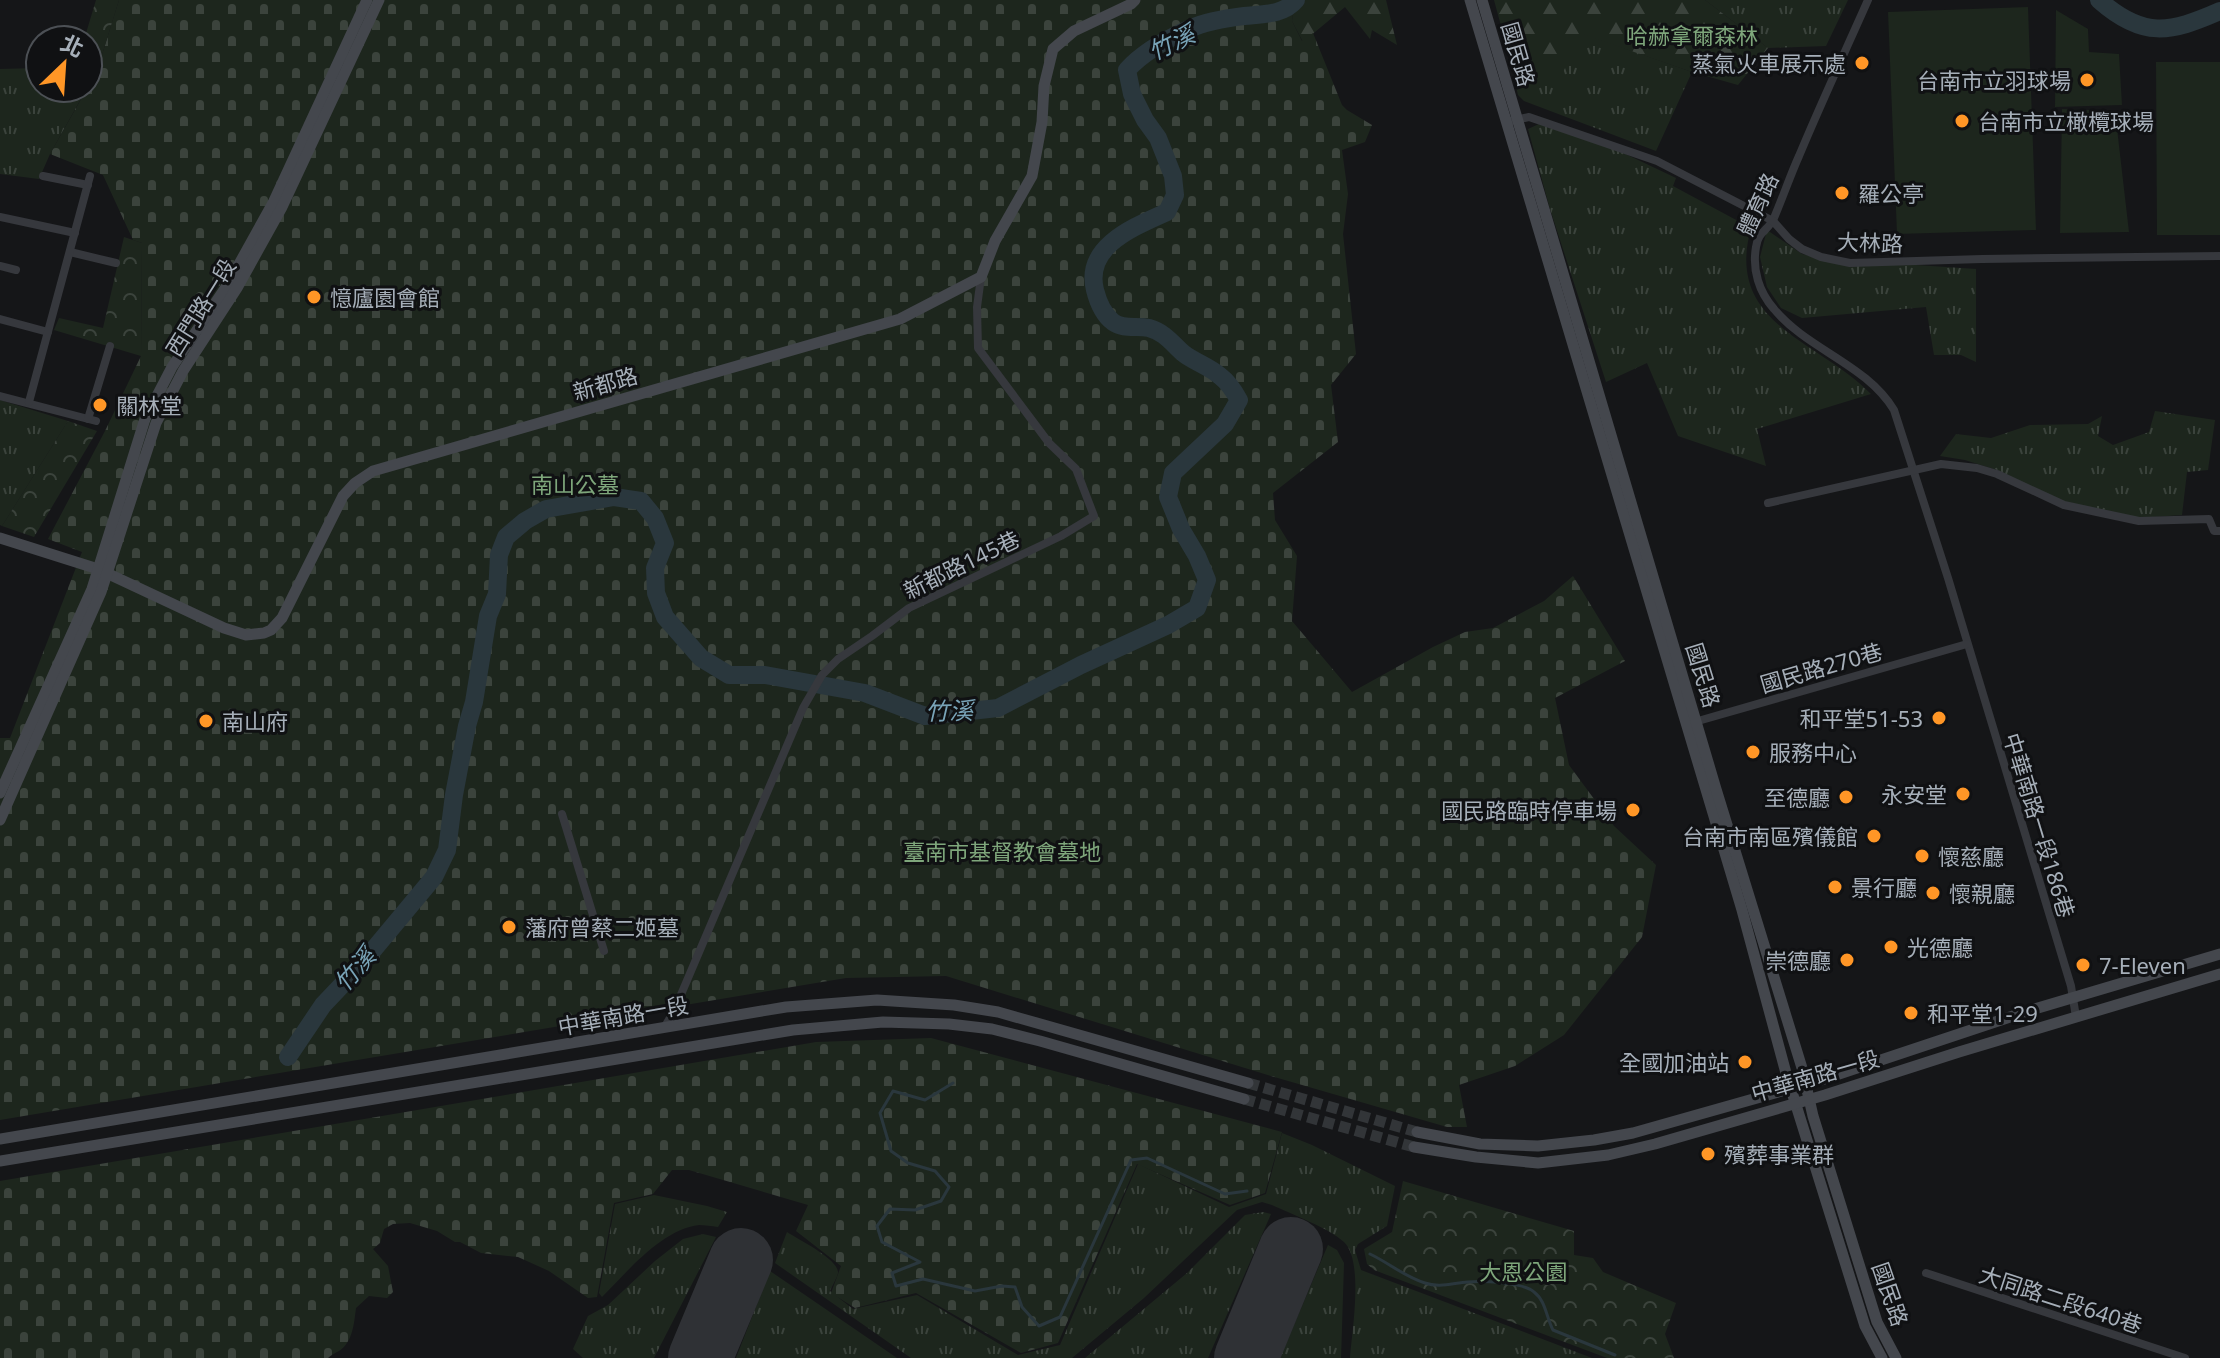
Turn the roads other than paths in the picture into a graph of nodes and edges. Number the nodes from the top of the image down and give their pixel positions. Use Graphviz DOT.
graph roads {
  1 [pos="367,0"];
  2 [pos="379,0"];
  3 [pos="1135,0"];
  4 [pos="1470,0"];
  5 [pos="1482,0"];
  6 [pos="1868,0"];
  7 [pos="1512,120"];
  8 [pos="43,176"];
  9 [pos="0,217"];
  10 [pos="1773,221"];
  11 [pos="75,233"];
  12 [pos="70,252"];
  13 [pos="2220,256"];
  14 [pos="116,263"];
  15 [pos="0,266"];
  16 [pos="16,270"];
  17 [pos="981,277"];
  18 [pos="0,319"];
  19 [pos="48,332"];
  20 [pos="110,346"];
  21 [pos="0,396"];
  22 [pos="29,402"];
  23 [pos="1914,470"];
  24 [pos="1768,503"];
  25 [pos="2220,531"];
  26 [pos="0,538"];
  27 [pos="103,571"];
  28 [pos="1967,644"];
  29 [pos="1691,723"];
  30 [pos="0,793"];
  31 [pos="562,814"];
  32 [pos="0,820"];
  33 [pos="604,951"];
  34 [pos="2220,954"];
  35 [pos="2220,974"];
  36 [pos="2073,998"];
  37 [pos="2076,1017"];
  38 [pos="664,1029"];
  39 [pos="1248,1083"];
  40 [pos="1806,1084"];
  41 [pos="1791,1088"];
  42 [pos="1244,1099"];
  43 [pos="1809,1099"];
  44 [pos="1796,1102"];
  45 [pos="1417,1132"];
  46 [pos="0,1139"];
  47 [pos="1414,1147"];
  48 [pos="0,1161"];
  49 [pos="1926,1273"];
  50 [pos="1882,1358"];
  51 [pos="1896,1358"];
  52 [pos="2185,1358"];
  1 -- 27 [label="street, 西門路一段"];
  2 -- 27 [label="street, 西門路一段"];
  3 -- 17 [label="street"];
  4 -- 7 [label="street, 國民路"];
  5 -- 7 [label="street, 國民路"];
  6 -- 10 [label="street, 體育路"];
  7 -- 10 [label="street, 大林路"];
  7 -- 29 [label="street, 國民路"];
  8 -- 11 [label="street"];
  9 -- 11 [label="street"];
  10 -- 13 [label="street, 大林路"];
  10 -- 23 [label="street, 體育路"];
  11 -- 12 [label="street"];
  12 -- 14 [label="street"];
  12 -- 19 [label="street"];
  15 -- 16 [label="street"];
  17 -- 27 [label="street, 新都路"];
  17 -- 38 [label="street, 新都路145巷"];
  18 -- 19 [label="street"];
  19 -- 22 [label="street"];
  20 -- 22 [label="street"];
  21 -- 22 [label="street"];
  23 -- 24 [label="street"];
  23 -- 25 [label="street"];
  23 -- 28 [label="street, 體育路"];
  26 -- 27 [label="street, 新都路"];
  27 -- 30 [label="street, 西門路一段"];
  27 -- 32 [label="street, 西門路一段"];
  28 -- 29 [label="street, 國民路270巷"];
  28 -- 36 [label="street, 中華南路一段186巷"];
  29 -- 40 [label="street, 國民路"];
  29 -- 41 [label="street, 國民路"];
  31 -- 33 [label="street"];
  34 -- 36 [label="street, 中華南路一段"];
  35 -- 37 [label="street, 中華南路一段"];
  36 -- 37 [label="street, 中華南路一段186巷"];
  36 -- 40 [label="street, 中華南路一段"];
  37 -- 43 [label="street, 中華南路一段"];
  38 -- 39 [label="street, 中華南路一段"];
  38 -- 46 [label="street, 中華南路一段"];
  40 -- 41 [label="street, 中華南路一段"];
  40 -- 43 [label="street, 國民路"];
  41 -- 44 [label="street, 國民路"];
  41 -- 45 [label="street, 中華南路一段"];
  42 -- 48 [label="street, 中華南路一段"];
  43 -- 44 [label="street, 中華南路一段"];
  43 -- 51 [label="street, 國民路"];
  44 -- 47 [label="street, 中華南路一段"];
  44 -- 50 [label="street, 國民路"];
  49 -- 52 [label="street, 大同路二段640巷"];
}
